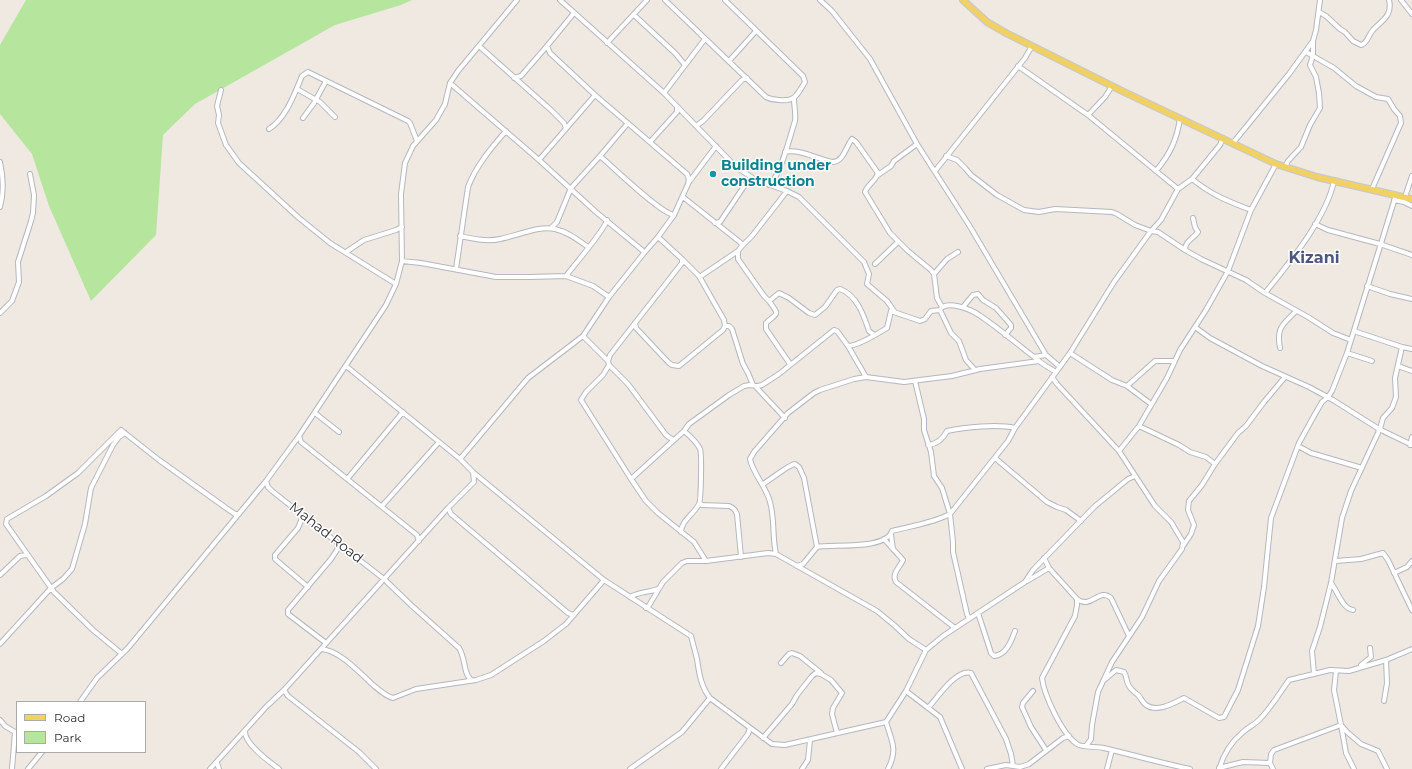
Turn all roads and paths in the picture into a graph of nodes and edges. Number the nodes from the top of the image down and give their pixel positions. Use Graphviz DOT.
graph roads {
  1 [pos="517,0"];
  2 [pos="560,0"];
  3 [pos="647,0"];
  4 [pos="665,0"];
  5 [pos="725,0"];
  6 [pos="820,0"];
  7 [pos="963,0"];
  8 [pos="1320,0"];
  9 [pos="1388,0"];
  10 [pos="1401,0"];
  11 [pos="1319,12"];
  12 [pos="574,13"];
  13 [pos="1412,14"];
  14 [pos="634,15"];
  15 [pos="756,32"];
  16 [pos="705,39"];
  17 [pos="1313,41"];
  18 [pos="607,43"];
  19 [pos="479,46"];
  20 [pos="547,46"];
  21 [pos="1032,46"];
  22 [pos="1306,52"];
  23 [pos="1312,55"];
  24 [pos="729,61"];
  25 [pos="686,65"];
  26 [pos="1018,66"];
  27 [pos="521,76"];
  28 [pos="745,77"];
  29 [pos="514,78"];
  30 [pos="326,81"];
  31 [pos="520,82"];
  32 [pos="450,83"];
  33 [pos="1112,86"];
  34 [pos="297,89"];
  35 [pos="222,90"];
  36 [pos="664,93"];
  37 [pos="595,95"];
  38 [pos="794,98"];
  39 [pos="316,100"];
  40 [pos="788,101"];
  41 [pos="677,107"];
  42 [pos="794,107"];
  43 [pos="1088,115"];
  44 [pos="335,116"];
  45 [pos="303,118"];
  46 [pos="1180,118"];
  47 [pos="564,123"];
  48 [pos="628,123"];
  49 [pos="570,124"];
  50 [pos="696,126"];
  51 [pos="566,128"];
  52 [pos="268,129"];
  53 [pos="506,131"];
  54 [pos="1223,138"];
  55 [pos="417,141"];
  56 [pos="650,142"];
  57 [pos="1233,143"];
  58 [pos="917,144"];
  59 [pos="716,146"];
  60 [pos="785,152"];
  61 [pos="600,156"];
  62 [pos="946,156"];
  63 [pos="539,160"];
  64 [pos="0,162"];
  65 [pos="1276,164"];
  66 [pos="1285,167"];
  67 [pos="935,171"];
  68 [pos="1156,171"];
  69 [pos="30,174"];
  70 [pos="878,175"];
  71 [pos="747,176"];
  72 [pos="1412,176"];
  73 [pos="754,179"];
  74 [pos="1192,179"];
  75 [pos="1334,181"];
  76 [pos="747,182"];
  77 [pos="688,184"];
  78 [pos="769,184"];
  79 [pos="571,188"];
  80 [pos="1178,189"];
  81 [pos="1372,189"];
  82 [pos="788,191"];
  83 [pos="575,192"];
  84 [pos="570,194"];
  85 [pos="683,197"];
  86 [pos="1405,197"];
  87 [pos="1395,198"];
  88 [pos="1412,199"];
  89 [pos="1412,206"];
  90 [pos="0,207"];
  91 [pos="1251,210"];
  92 [pos="674,215"];
  93 [pos="1193,218"];
  94 [pos="607,220"];
  95 [pos="716,223"];
  96 [pos="1315,224"];
  97 [pos="1156,226"];
  98 [pos="402,227"];
  99 [pos="551,228"];
  100 [pos="1151,231"];
  101 [pos="1158,232"];
  102 [pos="460,236"];
  103 [pos="658,237"];
  104 [pos="898,242"];
  105 [pos="1380,244"];
  106 [pos="742,246"];
  107 [pos="588,248"];
  108 [pos="1185,250"];
  109 [pos="738,251"];
  110 [pos="346,252"];
  111 [pos="958,252"];
  112 [pos="644,253"];
  113 [pos="1412,255"];
  114 [pos="682,259"];
  115 [pos="402,261"];
  116 [pos="875,264"];
  117 [pos="456,269"];
  118 [pos="1228,271"];
  119 [pos="934,274"];
  120 [pos="566,276"];
  121 [pos="699,276"];
  122 [pos="396,284"];
  123 [pos="1367,286"];
  124 [pos="1265,293"];
  125 [pos="609,297"];
  126 [pos="1412,299"];
  127 [pos="769,300"];
  128 [pos="963,307"];
  129 [pos="941,308"];
  130 [pos="1296,310"];
  131 [pos="894,311"];
  132 [pos="0,313"];
  133 [pos="635,326"];
  134 [pos="725,326"];
  135 [pos="1195,327"];
  136 [pos="1354,331"];
  137 [pos="875,334"];
  138 [pos="1005,335"];
  139 [pos="583,336"];
  140 [pos="1351,340"];
  141 [pos="848,346"];
  142 [pos="1402,347"];
  143 [pos="1280,348"];
  144 [pos="1412,349"];
  145 [pos="1070,353"];
  146 [pos="1347,353"];
  147 [pos="1046,355"];
  148 [pos="1034,357"];
  149 [pos="1039,361"];
  150 [pos="1174,361"];
  151 [pos="1372,361"];
  152 [pos="609,363"];
  153 [pos="790,364"];
  154 [pos="346,366"];
  155 [pos="1398,366"];
  156 [pos="1060,367"];
  157 [pos="975,370"];
  158 [pos="1412,371"];
  159 [pos="1056,372"];
  160 [pos="866,377"];
  161 [pos="1052,377"];
  162 [pos="1285,377"];
  163 [pos="915,381"];
  164 [pos="754,385"];
  165 [pos="1127,386"];
  166 [pos="1328,397"];
  167 [pos="1151,404"];
  168 [pos="403,412"];
  169 [pos="315,413"];
  170 [pos="785,418"];
  171 [pos="1139,426"];
  172 [pos="1015,428"];
  173 [pos="1379,429"];
  174 [pos="684,431"];
  175 [pos="339,432"];
  176 [pos="125,433"];
  177 [pos="299,436"];
  178 [pos="1412,437"];
  179 [pos="673,440"];
  180 [pos="301,442"];
  181 [pos="439,442"];
  182 [pos="293,444"];
  183 [pos="928,445"];
  184 [pos="1411,445"];
  185 [pos="1298,446"];
  186 [pos="1120,451"];
  187 [pos="995,458"];
  188 [pos="460,459"];
  189 [pos="1215,464"];
  190 [pos="1362,468"];
  191 [pos="473,472"];
  192 [pos="1135,476"];
  193 [pos="348,478"];
  194 [pos="631,479"];
  195 [pos="266,481"];
  196 [pos="483,481"];
  197 [pos="474,482"];
  198 [pos="763,484"];
  199 [pos="268,487"];
  200 [pos="261,488"];
  201 [pos="700,503"];
  202 [pos="382,506"];
  203 [pos="448,508"];
  204 [pos="239,514"];
  205 [pos="950,514"];
  206 [pos="304,516"];
  207 [pos="1080,521"];
  208 [pos="681,532"];
  209 [pos="417,534"];
  210 [pos="424,535"];
  211 [pos="891,535"];
  212 [pos="884,539"];
  213 [pos="419,540"];
  214 [pos="339,544"];
  215 [pos="1183,546"];
  216 [pos="817,547"];
  217 [pos="23,548"];
  218 [pos="893,549"];
  219 [pos="776,554"];
  220 [pos="27,555"];
  221 [pos="20,556"];
  222 [pos="741,557"];
  223 [pos="1044,558"];
  224 [pos="706,561"];
  225 [pos="1336,561"];
  226 [pos="1412,561"];
  227 [pos="797,566"];
  228 [pos="1049,568"];
  229 [pos="1394,573"];
  230 [pos="0,575"];
  231 [pos="384,579"];
  232 [pos="604,580"];
  233 [pos="1025,582"];
  234 [pos="1332,583"];
  235 [pos="48,584"];
  236 [pos="56,585"];
  237 [pos="308,587"];
  238 [pos="51,588"];
  239 [pos="658,589"];
  240 [pos="630,597"];
  241 [pos="1076,599"];
  242 [pos="1085,603"];
  243 [pos="646,608"];
  244 [pos="1354,610"];
  245 [pos="1412,610"];
  246 [pos="1076,611"];
  247 [pos="978,613"];
  248 [pos="574,615"];
  249 [pos="969,619"];
  250 [pos="955,628"];
  251 [pos="1015,631"];
  252 [pos="1129,636"];
  253 [pos="326,642"];
  254 [pos="0,644"];
  255 [pos="1370,648"];
  256 [pos="320,649"];
  257 [pos="1412,649"];
  258 [pos="328,650"];
  259 [pos="926,650"];
  260 [pos="122,654"];
  261 [pos="1386,660"];
  262 [pos="781,663"];
  263 [pos="1360,667"];
  264 [pos="1336,671"];
  265 [pos="821,674"];
  266 [pos="1314,674"];
  267 [pos="471,680"];
  268 [pos="1103,681"];
  269 [pos="906,691"];
  270 [pos="1033,691"];
  271 [pos="286,692"];
  272 [pos="710,698"];
  273 [pos="81,701"];
  274 [pos="1384,701"];
  275 [pos="928,708"];
  276 [pos="0,720"];
  277 [pos="886,722"];
  278 [pos="1341,725"];
  279 [pos="750,728"];
  280 [pos="1066,732"];
  281 [pos="837,733"];
  282 [pos="244,736"];
  283 [pos="1069,736"];
  284 [pos="763,738"];
  285 [pos="1063,738"];
  286 [pos="1091,739"];
  287 [pos="810,740"];
  288 [pos="1086,746"];
  289 [pos="1095,746"];
  290 [pos="1046,750"];
  291 [pos="1112,750"];
  292 [pos="41,753"];
  293 [pos="217,763"];
  294 [pos="1270,763"];
  295 [pos="1013,766"];
  296 [pos="1219,768"];
  297 [pos="12,769"];
  298 [pos="28,769"];
  299 [pos="210,769"];
  300 [pos="219,769"];
  301 [pos="279,769"];
  302 [pos="376,769"];
  303 [pos="630,769"];
  304 [pos="721,769"];
  305 [pos="802,769"];
  306 [pos="888,769"];
  307 [pos="962,769"];
  308 [pos="987,769"];
  309 [pos="1108,769"];
  310 [pos="1190,769"];
  311 [pos="1273,769"];
  312 [pos="1354,769"];
  313 [pos="1387,769"];
  1 -- 19 [label="street"];
  2 -- 12 [label="street"];
  3 -- 14 [label="street"];
  4 -- 16 [label="street"];
  5 -- 15 [label="street"];
  6 -- 58 [label="street"];
  7 -- 21 [label="main road"];
  8 -- 11 [label="street"];
  9 -- 11 [label="street"];
  10 -- 13 [label="street"];
  11 -- 17 [label="street"];
  12 -- 18 [label="street"];
  12 -- 20 [label="street"];
  14 -- 18 [label="street"];
  14 -- 25 [label="street"];
  15 -- 24 [label="street"];
  15 -- 38 [label="street"];
  16 -- 24 [label="street"];
  16 -- 25 [label="street"];
  17 -- 22 [label="street"];
  17 -- 23 [label="street"];
  18 -- 36 [label="street"];
  19 -- 29 [label="street"];
  19 -- 32 [label="street"];
  20 -- 27 [label="street"];
  20 -- 37 [label="street"];
  21 -- 26 [label="street"];
  21 -- 33 [label="main road"];
  22 -- 23 [label="street"];
  22 -- 57 [label="street"];
  23 -- 66 [label="street"];
  23 -- 81 [label="street"];
  24 -- 28 [label="street"];
  25 -- 36 [label="street"];
  26 -- 43 [label="street"];
  26 -- 62 [label="street"];
  27 -- 29 [label="street"];
  27 -- 31 [label="street"];
  28 -- 40 [label="street"];
  28 -- 50 [label="street"];
  29 -- 31 [label="street"];
  30 -- 34 [label="street"];
  30 -- 39 [label="street"];
  30 -- 55 [label="street"];
  31 -- 47 [label="street"];
  32 -- 53 [label="street"];
  32 -- 55 [label="street"];
  33 -- 43 [label="street"];
  33 -- 46 [label="main road"];
  34 -- 39 [label="street"];
  34 -- 52 [label="street"];
  35 -- 110 [label="street"];
  36 -- 41 [label="street"];
  37 -- 48 [label="street"];
  37 -- 49 [label="street"];
  38 -- 40 [label="street"];
  38 -- 42 [label="street"];
  39 -- 44 [label="street"];
  39 -- 45 [label="street"];
  40 -- 42 [label="street"];
  41 -- 50 [label="street"];
  41 -- 56 [label="street"];
  42 -- 60 [label="street"];
  43 -- 68 [label="street"];
  46 -- 54 [label="main road"];
  46 -- 68 [label="street"];
  47 -- 49 [label="street"];
  47 -- 51 [label="street"];
  48 -- 56 [label="street"];
  48 -- 61 [label="street"];
  49 -- 51 [label="street"];
  50 -- 59 [label="street"];
  51 -- 63 [label="street"];
  53 -- 63 [label="street"];
  53 -- 102 [label="street"];
  54 -- 57 [label="main road"];
  54 -- 74 [label="street"];
  55 -- 98 [label="street"];
  56 -- 77 [label="street"];
  57 -- 65 [label="main road"];
  58 -- 67 [label="street"];
  58 -- 70 [label="street"];
  59 -- 71 [label="street"];
  59 -- 77 [label="street"];
  60 -- 70 [label="street"];
  60 -- 78 [label="street"];
  61 -- 79 [label="street"];
  61 -- 92 [label="street"];
  62 -- 67 [label="street"];
  62 -- 100 [label="street"];
  63 -- 79 [label="street"];
  64 -- 90 [label="street"];
  65 -- 66 [label="main road"];
  65 -- 91 [label="street"];
  66 -- 75 [label="main road"];
  67 -- 147 [label="street"];
  68 -- 80 [label="street"];
  69 -- 132 [label="street"];
  70 -- 104 [label="street"];
  71 -- 73 [label="street"];
  71 -- 76 [label="street"];
  72 -- 86 [label="street"];
  73 -- 76 [label="street"];
  73 -- 78 [label="street"];
  74 -- 80 [label="street"];
  74 -- 91 [label="street"];
  75 -- 81 [label="main road"];
  75 -- 96 [label="street"];
  76 -- 95 [label="street"];
  77 -- 85 [label="street"];
  78 -- 82 [label="street"];
  79 -- 83 [label="street"];
  79 -- 84 [label="street"];
  80 -- 97 [label="street"];
  81 -- 87 [label="main road"];
  82 -- 106 [label="street"];
  82 -- 131 [label="street"];
  83 -- 84 [label="street"];
  83 -- 94 [label="street"];
  84 -- 99 [label="street"];
  85 -- 92 [label="street"];
  85 -- 95 [label="street"];
  86 -- 87 [label="main road"];
  86 -- 88 [label="main road"];
  87 -- 89 [label="street"];
  87 -- 105 [label="street"];
  91 -- 118 [label="street"];
  92 -- 103 [label="street"];
  93 -- 108 [label="street"];
  94 -- 107 [label="street"];
  94 -- 112 [label="street"];
  95 -- 106 [label="street"];
  96 -- 105 [label="street"];
  96 -- 124 [label="street"];
  97 -- 100 [label="street"];
  97 -- 101 [label="street"];
  98 -- 110 [label="street"];
  98 -- 115 [label="street"];
  99 -- 102 [label="street"];
  99 -- 107 [label="street"];
  100 -- 101 [label="street"];
  100 -- 145 [label="street"];
  101 -- 108 [label="street"];
  102 -- 117 [label="street"];
  103 -- 112 [label="street"];
  103 -- 114 [label="street"];
  104 -- 116 [label="street"];
  104 -- 119 [label="street"];
  105 -- 113 [label="street"];
  105 -- 123 [label="street"];
  106 -- 109 [label="street"];
  107 -- 120 [label="street"];
  108 -- 118 [label="street"];
  109 -- 121 [label="street"];
  109 -- 127 [label="street"];
  110 -- 122 [label="street"];
  111 -- 119 [label="street"];
  112 -- 125 [label="street"];
  114 -- 121 [label="street"];
  114 -- 133 [label="street"];
  115 -- 117 [label="street"];
  115 -- 122 [label="street"];
  117 -- 120 [label="street"];
  118 -- 124 [label="street"];
  118 -- 135 [label="street"];
  119 -- 129 [label="street"];
  120 -- 125 [label="street"];
  121 -- 134 [label="street"];
  122 -- 154 [label="street"];
  123 -- 126 [label="street"];
  123 -- 136 [label="street"];
  124 -- 130 [label="street"];
  125 -- 139 [label="street"];
  127 -- 137 [label="street"];
  127 -- 153 [label="street"];
  128 -- 129 [label="street"];
  128 -- 138 [label="street"];
  128 -- 138 [label="street"];
  129 -- 131 [label="street"];
  129 -- 157 [label="street"];
  130 -- 140 [label="street"];
  130 -- 143 [label="street"];
  131 -- 137 [label="street"];
  133 -- 134 [label="street"];
  133 -- 152 [label="street"];
  134 -- 164 [label="street"];
  135 -- 150 [label="street"];
  135 -- 162 [label="street"];
  136 -- 140 [label="street"];
  136 -- 142 [label="street"];
  137 -- 141 [label="street"];
  138 -- 148 [label="street"];
  139 -- 152 [label="street"];
  139 -- 188 [label="street"];
  140 -- 146 [label="street"];
  141 -- 153 [label="street"];
  141 -- 160 [label="street"];
  142 -- 144 [label="street"];
  142 -- 155 [label="street"];
  145 -- 156 [label="street"];
  145 -- 165 [label="street"];
  146 -- 151 [label="street"];
  146 -- 166 [label="street"];
  147 -- 148 [label="street"];
  147 -- 156 [label="street"];
  148 -- 149 [label="street"];
  149 -- 157 [label="street"];
  149 -- 159 [label="street"];
  150 -- 165 [label="street"];
  150 -- 167 [label="street"];
  152 -- 179 [label="street"];
  152 -- 194 [label="street"];
  153 -- 164 [label="street"];
  154 -- 168 [label="street"];
  154 -- 169 [label="street"];
  155 -- 158 [label="street"];
  155 -- 173 [label="street"];
  156 -- 159 [label="street"];
  157 -- 163 [label="street"];
  159 -- 161 [label="street"];
  160 -- 163 [label="street"];
  160 -- 170 [label="street"];
  161 -- 172 [label="street"];
  161 -- 186 [label="street"];
  162 -- 166 [label="street"];
  162 -- 189 [label="street"];
  163 -- 183 [label="street"];
  164 -- 170 [label="street"];
  164 -- 174 [label="street"];
  165 -- 167 [label="street"];
  166 -- 173 [label="street"];
  166 -- 185 [label="street"];
  167 -- 171 [label="street"];
  168 -- 181 [label="street"];
  168 -- 193 [label="street"];
  169 -- 175 [label="street"];
  169 -- 177 [label="street"];
  170 -- 198 [label="street"];
  171 -- 186 [label="street"];
  171 -- 189 [label="street"];
  172 -- 183 [label="street"];
  172 -- 187 [label="street"];
  173 -- 184 [label="street"];
  173 -- 190 [label="street"];
  174 -- 179 [label="street"];
  174 -- 201 [label="street"];
  176 -- 204 [label="street"];
  176 -- 217 [label="street"];
  176 -- 236 [label="street"];
  177 -- 180 [label="street"];
  177 -- 182 [label="street"];
  178 -- 184 [label="street"];
  179 -- 194 [label="street"];
  180 -- 182 [label="street"];
  180 -- 193 [label="street"];
  181 -- 188 [label="street"];
  181 -- 202 [label="street"];
  182 -- 195 [label="street"];
  183 -- 205 [label="street"];
  185 -- 190 [label="street"];
  185 -- 268 [label="street"];
  186 -- 192 [label="street"];
  187 -- 205 [label="street"];
  187 -- 207 [label="street"];
  188 -- 191 [label="street"];
  189 -- 215 [label="street"];
  190 -- 225 [label="street"];
  191 -- 196 [label="street"];
  191 -- 197 [label="street"];
  192 -- 207 [label="street"];
  192 -- 215 [label="street"];
  193 -- 202 [label="street"];
  194 -- 208 [label="street"];
  195 -- 199 [label="street"];
  195 -- 200 [label="street"];
  196 -- 197 [label="street"];
  196 -- 232 [label="street"];
  197 -- 203 [label="street"];
  198 -- 216 [label="street"];
  198 -- 219 [label="street"];
  199 -- 200 [label="street"];
  199 -- 206 [label="street, Mahad Road"];
  200 -- 204 [label="street"];
  201 -- 208 [label="street"];
  201 -- 222 [label="street"];
  202 -- 209 [label="street"];
  203 -- 210 [label="street"];
  203 -- 248 [label="street"];
  204 -- 260 [label="street"];
  205 -- 211 [label="street"];
  205 -- 249 [label="street"];
  206 -- 214 [label="street, Mahad Road"];
  206 -- 237 [label="street"];
  207 -- 223 [label="street"];
  208 -- 224 [label="street"];
  209 -- 210 [label="street"];
  209 -- 213 [label="street"];
  210 -- 213 [label="street"];
  211 -- 212 [label="street"];
  211 -- 218 [label="street"];
  212 -- 216 [label="street"];
  212 -- 218 [label="street"];
  213 -- 231 [label="street"];
  214 -- 231 [label="street, Mahad Road"];
  214 -- 237 [label="street"];
  215 -- 252 [label="street"];
  216 -- 227 [label="street"];
  217 -- 220 [label="street"];
  217 -- 221 [label="street"];
  218 -- 250 [label="street"];
  219 -- 222 [label="street"];
  219 -- 227 [label="street"];
  220 -- 221 [label="street"];
  220 -- 235 [label="street"];
  221 -- 230 [label="street"];
  222 -- 224 [label="street"];
  223 -- 228 [label="street"];
  223 -- 233 [label="street"];
  224 -- 239 [label="street"];
  225 -- 229 [label="street"];
  225 -- 234 [label="street"];
  226 -- 229 [label="street"];
  227 -- 259 [label="street"];
  228 -- 233 [label="street"];
  228 -- 241 [label="street"];
  229 -- 245 [label="street"];
  231 -- 253 [label="street"];
  231 -- 267 [label="street, Mahad Road"];
  232 -- 240 [label="street"];
  232 -- 248 [label="street"];
  233 -- 247 [label="street"];
  234 -- 244 [label="street"];
  234 -- 266 [label="street"];
  235 -- 236 [label="street"];
  235 -- 238 [label="street"];
  236 -- 238 [label="street"];
  237 -- 253 [label="street"];
  238 -- 254 [label="street"];
  238 -- 260 [label="street"];
  239 -- 240 [label="street"];
  239 -- 243 [label="street"];
  240 -- 243 [label="street"];
  241 -- 242 [label="street"];
  241 -- 246 [label="street"];
  242 -- 246 [label="street"];
  242 -- 252 [label="street"];
  243 -- 272 [label="street"];
  246 -- 280 [label="street"];
  247 -- 249 [label="street"];
  247 -- 251 [label="street"];
  248 -- 267 [label="street"];
  249 -- 250 [label="street"];
  250 -- 259 [label="street"];
  252 -- 268 [label="street"];
  253 -- 256 [label="street"];
  253 -- 258 [label="street"];
  255 -- 263 [label="street"];
  256 -- 258 [label="street"];
  256 -- 271 [label="street"];
  257 -- 261 [label="street"];
  258 -- 267 [label="street"];
  259 -- 269 [label="street"];
  260 -- 273 [label="street"];
  261 -- 263 [label="street"];
  261 -- 274 [label="street"];
  262 -- 265 [label="street"];
  263 -- 264 [label="street"];
  264 -- 266 [label="street"];
  264 -- 278 [label="street"];
  265 -- 281 [label="street"];
  265 -- 284 [label="street"];
  266 -- 296 [label="street"];
  268 -- 286 [label="street"];
  269 -- 275 [label="street"];
  269 -- 277 [label="street"];
  270 -- 290 [label="street"];
  271 -- 282 [label="street"];
  271 -- 302 [label="street"];
  272 -- 279 [label="street"];
  272 -- 303 [label="street"];
  275 -- 295 [label="street"];
  275 -- 307 [label="street"];
  276 -- 297 [label="street"];
  277 -- 281 [label="street"];
  277 -- 306 [label="street"];
  278 -- 294 [label="street"];
  278 -- 312 [label="street"];
  278 -- 313 [label="street"];
  279 -- 284 [label="street"];
  279 -- 304 [label="street"];
  280 -- 283 [label="street"];
  280 -- 285 [label="street"];
  281 -- 287 [label="street"];
  282 -- 293 [label="street"];
  282 -- 301 [label="street"];
  283 -- 285 [label="street"];
  283 -- 288 [label="street"];
  284 -- 287 [label="street"];
  285 -- 290 [label="street"];
  286 -- 288 [label="street"];
  286 -- 289 [label="street"];
  287 -- 305 [label="street"];
  288 -- 289 [label="street"];
  289 -- 291 [label="street"];
  290 -- 295 [label="street"];
  291 -- 309 [label="street"];
  291 -- 310 [label="street"];
  292 -- 298 [label="street"];
  293 -- 299 [label="street"];
  293 -- 300 [label="street"];
  294 -- 296 [label="street"];
  294 -- 311 [label="street"];
  295 -- 308 [label="street"];
}
